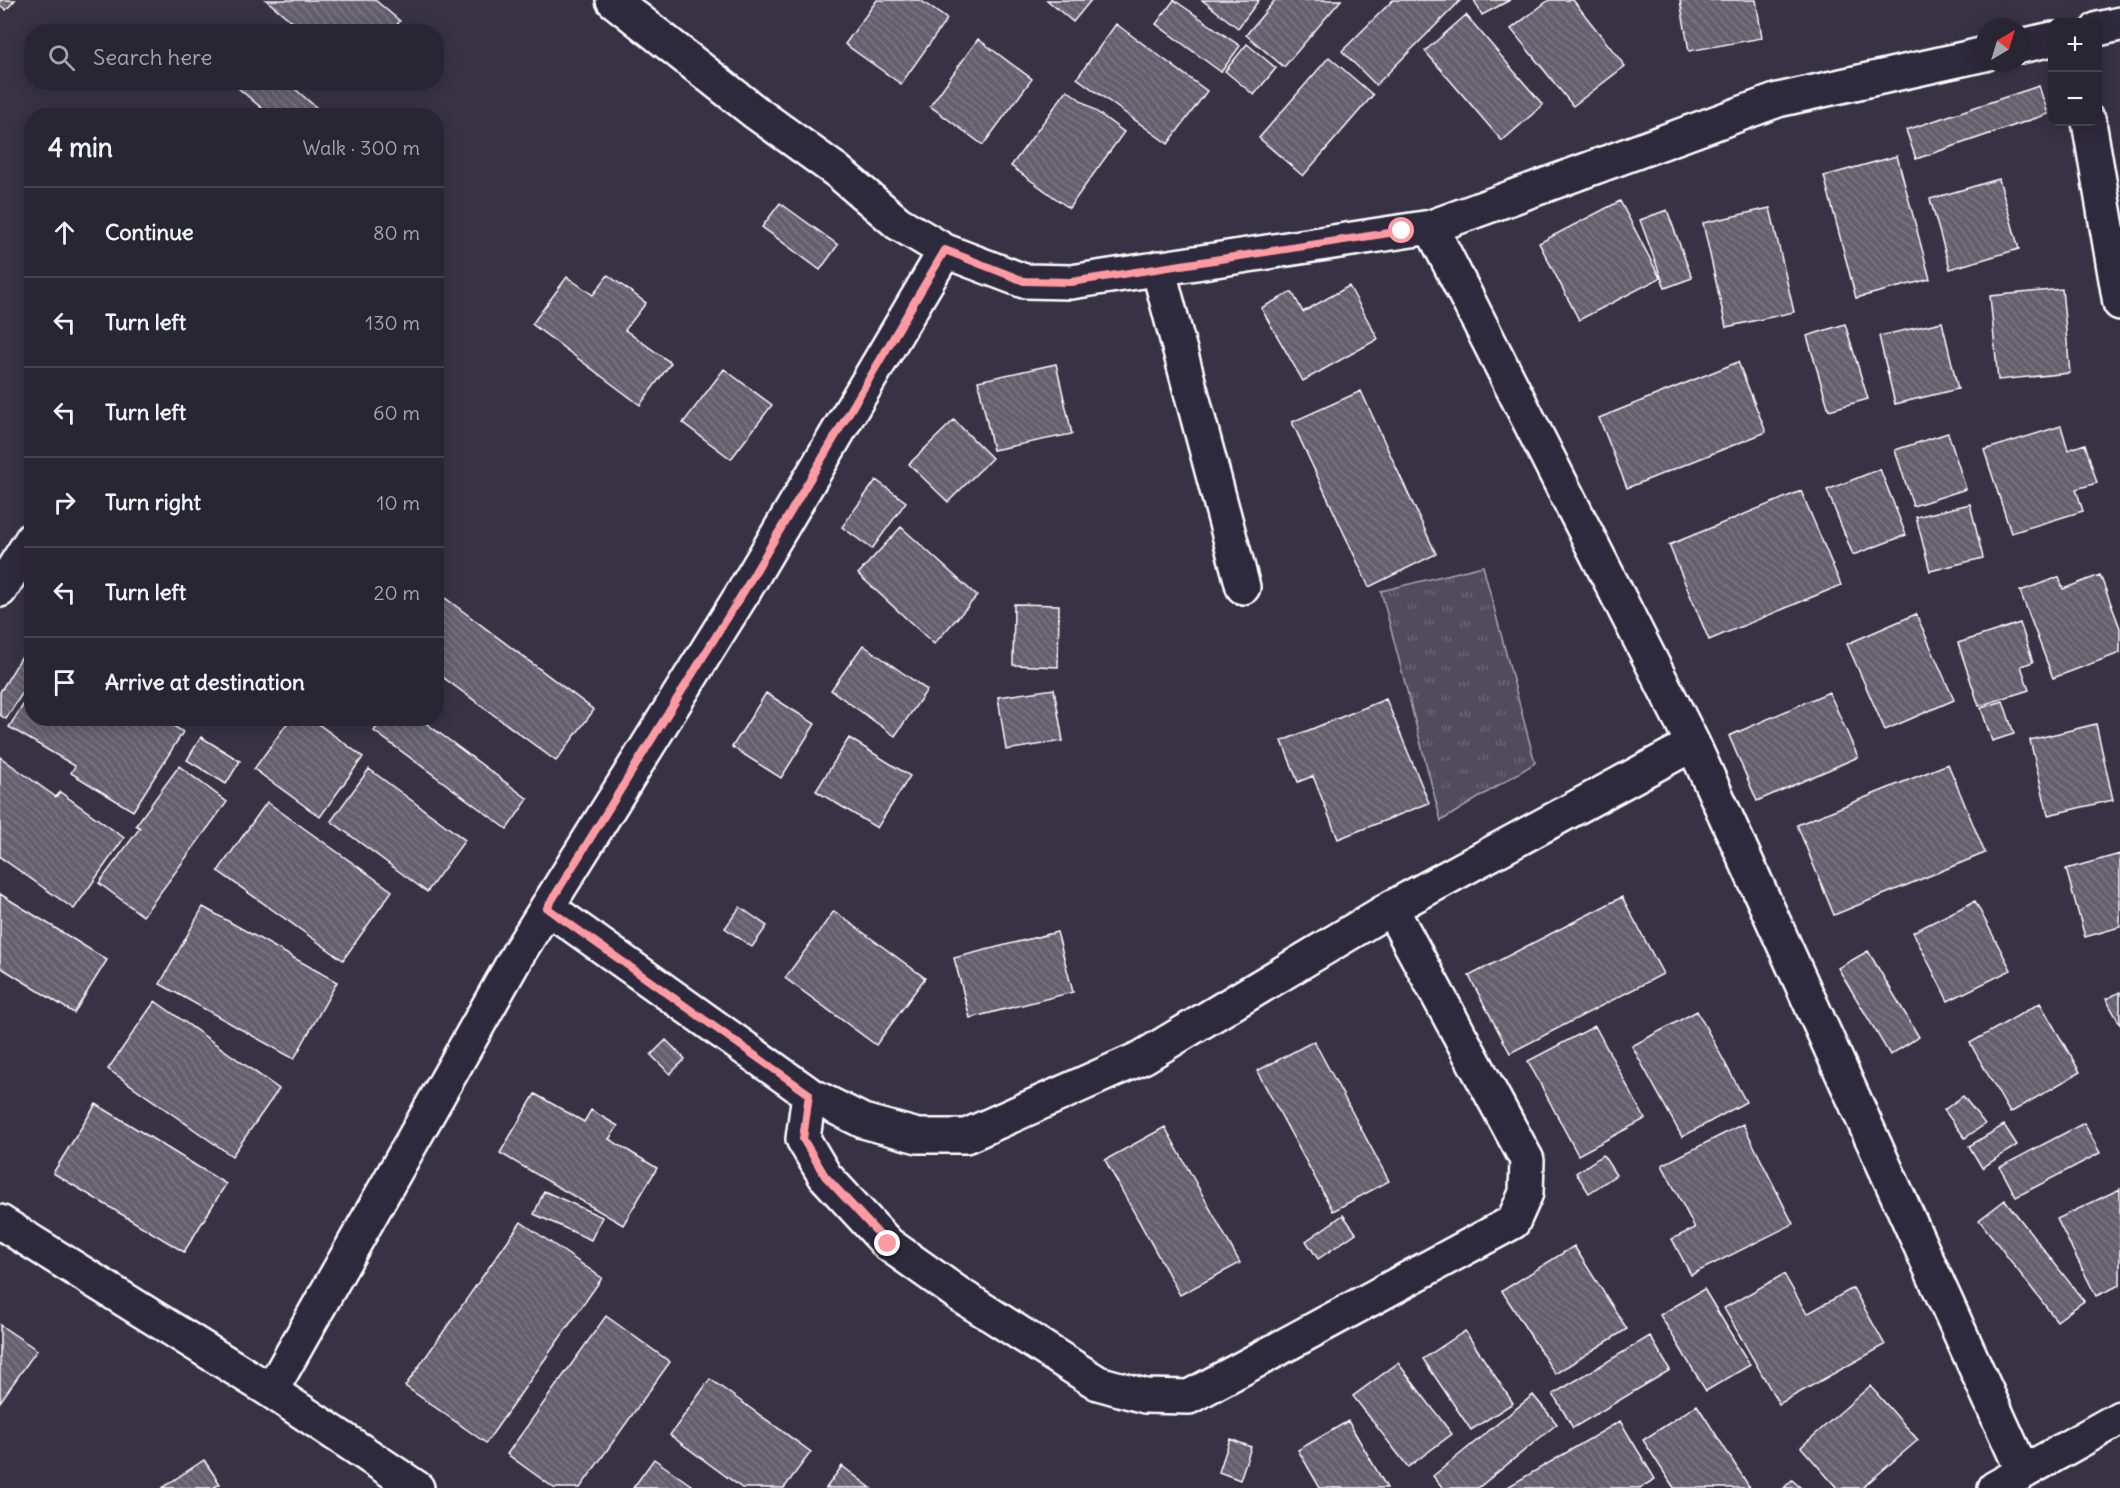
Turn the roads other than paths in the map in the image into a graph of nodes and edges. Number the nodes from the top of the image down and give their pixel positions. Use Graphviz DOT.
graph roads {
  1 [pos="613,0"];
  2 [pos="2120,24"];
  3 [pos="2102,27"];
  4 [pos="2048,40"];
  5 [pos="2030,44"];
  6 [pos="1976,56"];
  7 [pos="2090,126"];
  8 [pos="1431,227"];
  9 [pos="945,250"];
  10 [pos="1158,268"];
  11 [pos="2120,303"];
  12 [pos="24,552"];
  13 [pos="1244,587"];
  14 [pos="0,590"];
  15 [pos="1693,744"];
  16 [pos="547,908"];
  17 [pos="1391,908"];
  18 [pos="809,1094"];
  19 [pos="0,1221"];
  20 [pos="271,1391"];
  21 [pos="2120,1418"];
  22 [pos="2024,1472"];
  23 [pos="417,1488"];
  24 [pos="1995,1488"];
  1 -- 9 [label="street"];
  2 -- 3 [label="street"];
  4 -- 5 [label="street"];
  6 -- 8 [label="street"];
  7 -- 11 [label="street"];
  8 -- 10 [label="street"];
  8 -- 15 [label="street"];
  9 -- 10 [label="street"];
  9 -- 16 [label="street"];
  10 -- 13 [label="street"];
  12 -- 14 [label="street"];
  15 -- 17 [label="street"];
  15 -- 22 [label="street"];
  16 -- 18 [label="street"];
  16 -- 20 [label="street"];
  17 -- 18 [label="street"];
  17 -- 18 [label="street"];
  19 -- 20 [label="street"];
  20 -- 23 [label="street"];
  21 -- 22 [label="street"];
  22 -- 24 [label="street"];
}
